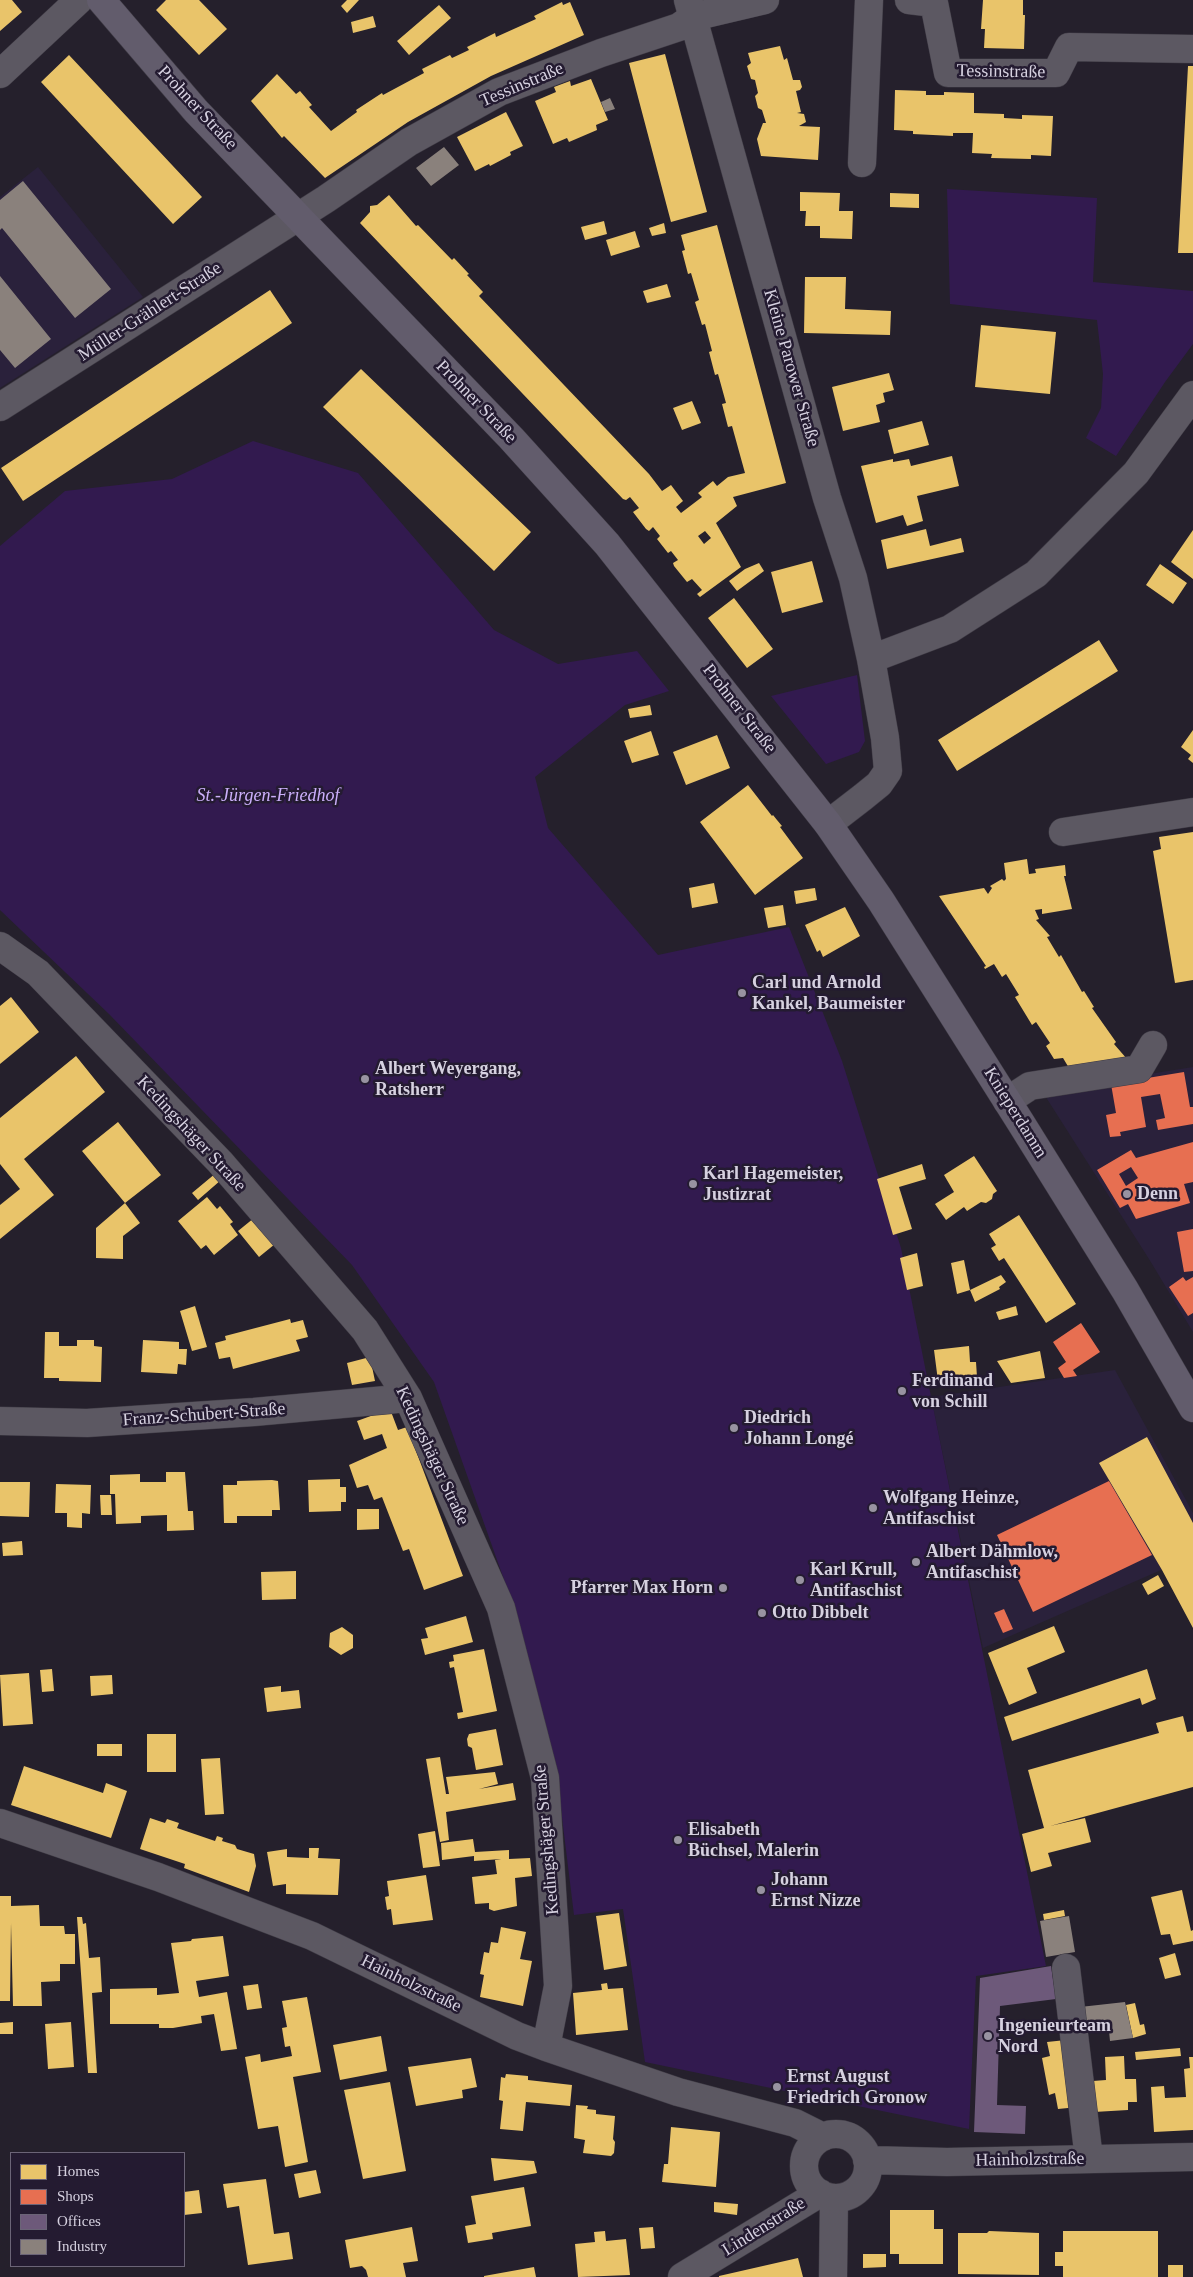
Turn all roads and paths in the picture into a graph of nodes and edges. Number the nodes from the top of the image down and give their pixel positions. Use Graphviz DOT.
graph roads {
  1 [pos="79,0"];
  2 [pos="101,0"];
  3 [pos="765,0"];
  4 [pos="870,0"];
  5 [pos="909,0"];
  6 [pos="691,9"];
  7 [pos="1193,49"];
  8 [pos="0,74"];
  9 [pos="862,163"];
  10 [pos="300,216"];
  11 [pos="1193,394"];
  12 [pos="0,407"];
  13 [pos="871,659"];
  14 [pos="1193,812"];
  15 [pos="828,824"];
  16 [pos="1063,832"];
  17 [pos="0,946"];
  18 [pos="1153,1045"];
  19 [pos="1008,1101"];
  20 [pos="408,1398"];
  21 [pos="1193,1408"];
  22 [pos="0,1421"];
  23 [pos="0,1823"];
  24 [pos="1066,1968"];
  25 [pos="546,2047"];
  26 [pos="823,2137"];
  27 [pos="1193,2158"];
  28 [pos="867,2160"];
  29 [pos="1089,2160"];
  30 [pos="827,2195"];
  31 [pos="682,2277"];
  32 [pos="833,2277"];
  1 -- 8 [label="street"];
  2 -- 10 [label="main road, Prohner Straße"];
  3 -- 6 [label="street, Tessinstraße"];
  4 -- 9 [label="street"];
  5 -- 7 [label="street, Tessinstraße"];
  6 -- 10 [label="street, Tessinstraße"];
  6 -- 13 [label="street, Kleine Parower Straße"];
  10 -- 12 [label="street, Müller-Grählert-Straße"];
  10 -- 15 [label="main road, Prohner Straße"];
  11 -- 13 [label="street"];
  13 -- 15 [label="street, Kleine Parower Straße"];
  14 -- 16 [label="street"];
  15 -- 19 [label="main road, Knieperdamm"];
  17 -- 20 [label="street, Kedingshäger Straße"];
  18 -- 19 [label="street"];
  19 -- 21 [label="main road, Knieperdamm"];
  20 -- 22 [label="street, Franz-Schubert-Straße"];
  20 -- 25 [label="street, Kedingshäger Straße"];
  23 -- 25 [label="street, Hainholzstraße"];
  24 -- 29 [label="street"];
  25 -- 26 [label="street, Hainholzstraße"];
  26 -- 28 [label="street"];
  26 -- 30 [label="street"];
  27 -- 29 [label="street, Hainholzstraße"];
  28 -- 29 [label="street, Hainholzstraße"];
  28 -- 30 [label="street"];
  30 -- 31 [label="street, Lindenstraße"];
  30 -- 32 [label="street"];
}
